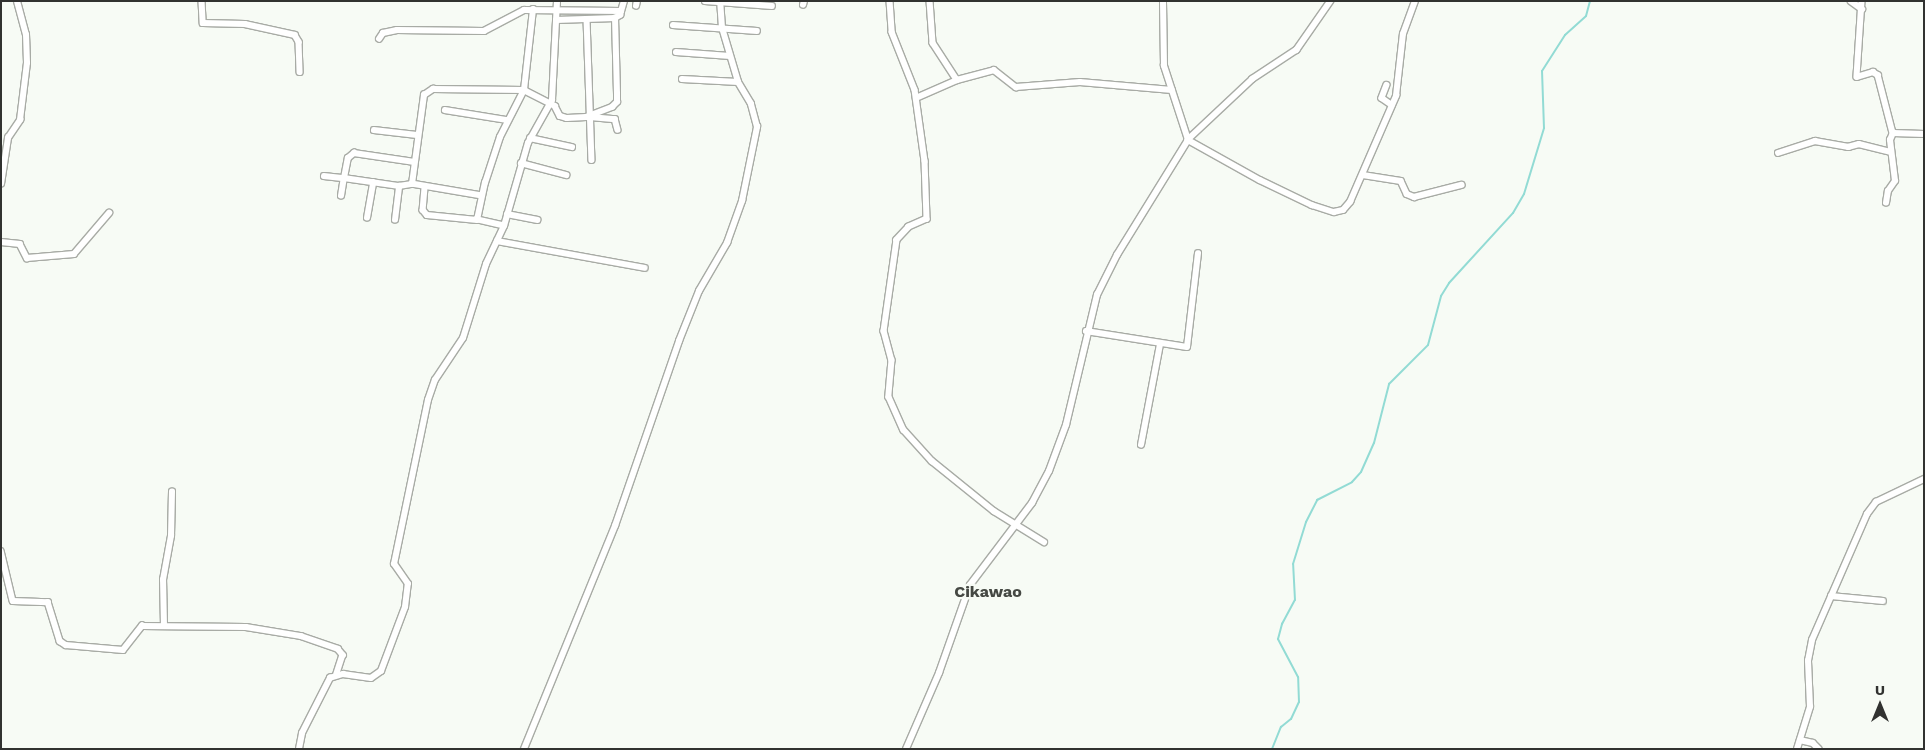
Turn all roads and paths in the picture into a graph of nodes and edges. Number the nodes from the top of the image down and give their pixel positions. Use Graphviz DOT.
graph roads {
  1 [pos="17,1"];
  2 [pos="202,1"];
  3 [pos="557,1"];
  4 [pos="624,1"];
  5 [pos="705,1"];
  6 [pos="890,1"];
  7 [pos="930,1"];
  8 [pos="1163,1"];
  9 [pos="1331,1"];
  10 [pos="1414,1"];
  11 [pos="1852,1"];
  12 [pos="1862,1"];
  13 [pos="720,2"];
  14 [pos="772,6"];
  15 [pos="1862,9"];
  16 [pos="533,10"];
  17 [pos="556,11"];
  18 [pos="621,12"];
  19 [pos="615,18"];
  20 [pos="587,19"];
  21 [pos="556,20"];
  22 [pos="673,25"];
  23 [pos="722,28"];
  24 [pos="757,31"];
  25 [pos="379,39"];
  26 [pos="676,52"];
  27 [pos="730,56"];
  28 [pos="300,72"];
  29 [pos="682,79"];
  30 [pos="956,80"];
  31 [pos="738,82"];
  32 [pos="1387,85"];
  33 [pos="524,90"];
  34 [pos="1172,90"];
  35 [pos="916,98"];
  36 [pos="550,105"];
  37 [pos="1392,105"];
  38 [pos="445,110"];
  39 [pos="590,116"];
  40 [pos="507,120"];
  41 [pos="374,130"];
  42 [pos="618,130"];
  43 [pos="1893,133"];
  44 [pos="1924,134"];
  45 [pos="417,136"];
  46 [pos="530,138"];
  47 [pos="1188,140"];
  48 [pos="572,147"];
  49 [pos="1890,152"];
  50 [pos="1778,153"];
  51 [pos="592,160"];
  52 [pos="414,162"];
  53 [pos="521,163"];
  54 [pos="566,175"];
  55 [pos="1363,175"];
  56 [pos="324,176"];
  57 [pos="344,178"];
  58 [pos="374,183"];
  59 [pos="1,184"];
  60 [pos="412,184"];
  61 [pos="1461,185"];
  62 [pos="399,186"];
  63 [pos="425,188"];
  64 [pos="341,196"];
  65 [pos="482,196"];
  66 [pos="1886,203"];
  67 [pos="109,213"];
  68 [pos="507,214"];
  69 [pos="367,218"];
  70 [pos="395,220"];
  71 [pos="478,220"];
  72 [pos="537,220"];
  73 [pos="504,226"];
  74 [pos="1,242"];
  75 [pos="497,242"];
  76 [pos="1198,254"];
  77 [pos="645,268"];
  78 [pos="1086,331"];
  79 [pos="1160,344"];
  80 [pos="1141,444"];
  81 [pos="1924,479"];
  82 [pos="172,492"];
  83 [pos="1016,525"];
  84 [pos="1044,542"];
  85 [pos="1,551"];
  86 [pos="1831,596"];
  87 [pos="1883,601"];
  88 [pos="164,626"];
  89 [pos="337,674"];
  90 [pos="1800,740"];
  91 [pos="299,749"];
  92 [pos="524,749"];
  93 [pos="906,749"];
  94 [pos="1798,749"];
  95 [pos="1819,749"];
  1 -- 59 [label="street"];
  2 -- 28 [label="street"];
  3 -- 17 [label="street"];
  4 -- 18 [label="street"];
  5 -- 13 [label="street"];
  6 -- 35 [label="street"];
  7 -- 30 [label="street"];
  8 -- 34 [label="street"];
  9 -- 47 [label="street"];
  10 -- 37 [label="street"];
  11 -- 15 [label="street"];
  12 -- 15 [label="street"];
  13 -- 14 [label="street"];
  13 -- 23 [label="street"];
  15 -- 43 [label="street"];
  16 -- 17 [label="street"];
  16 -- 25 [label="street"];
  16 -- 33 [label="street"];
  17 -- 18 [label="street"];
  17 -- 21 [label="street"];
  18 -- 19 [label="street"];
  19 -- 20 [label="street"];
  19 -- 39 [label="street"];
  20 -- 21 [label="street"];
  20 -- 39 [label="street"];
  21 -- 36 [label="street"];
  22 -- 23 [label="street"];
  23 -- 24 [label="street"];
  23 -- 27 [label="street"];
  26 -- 27 [label="street"];
  27 -- 31 [label="street"];
  29 -- 31 [label="street"];
  30 -- 34 [label="street"];
  30 -- 35 [label="street"];
  31 -- 92 [label="street"];
  32 -- 37 [label="street"];
  33 -- 36 [label="street"];
  33 -- 40 [label="street"];
  33 -- 45 [label="street"];
  34 -- 47 [label="street"];
  35 -- 83 [label="street"];
  36 -- 39 [label="street"];
  36 -- 46 [label="street"];
  37 -- 55 [label="street"];
  38 -- 40 [label="street"];
  39 -- 42 [label="street"];
  39 -- 51 [label="street"];
  40 -- 65 [label="street"];
  41 -- 45 [label="street"];
  43 -- 44 [label="street"];
  43 -- 49 [label="street"];
  45 -- 52 [label="street"];
  46 -- 48 [label="street"];
  46 -- 53 [label="street"];
  47 -- 55 [label="street"];
  47 -- 78 [label="street"];
  49 -- 50 [label="street"];
  49 -- 66 [label="street"];
  52 -- 57 [label="street"];
  52 -- 60 [label="street"];
  53 -- 54 [label="street"];
  53 -- 68 [label="street"];
  55 -- 61 [label="street"];
  56 -- 57 [label="street"];
  57 -- 58 [label="street"];
  57 -- 64 [label="street"];
  58 -- 62 [label="street"];
  58 -- 69 [label="street"];
  60 -- 62 [label="street"];
  60 -- 63 [label="street"];
  62 -- 70 [label="street"];
  63 -- 65 [label="street"];
  63 -- 71 [label="street"];
  65 -- 71 [label="street"];
  67 -- 74 [label="street"];
  68 -- 72 [label="street"];
  68 -- 73 [label="street"];
  71 -- 73 [label="street"];
  73 -- 75 [label="street"];
  75 -- 77 [label="street"];
  75 -- 89 [label="street"];
  76 -- 79 [label="street"];
  78 -- 79 [label="street"];
  78 -- 83 [label="street"];
  79 -- 80 [label="street"];
  81 -- 86 [label="street"];
  82 -- 88 [label="street"];
  83 -- 84 [label="street"];
  83 -- 93 [label="street"];
  85 -- 88 [label="street"];
  86 -- 87 [label="street"];
  86 -- 90 [label="street"];
  88 -- 89 [label="street"];
  89 -- 91 [label="street"];
  90 -- 94 [label="street"];
  90 -- 95 [label="street"];
}
